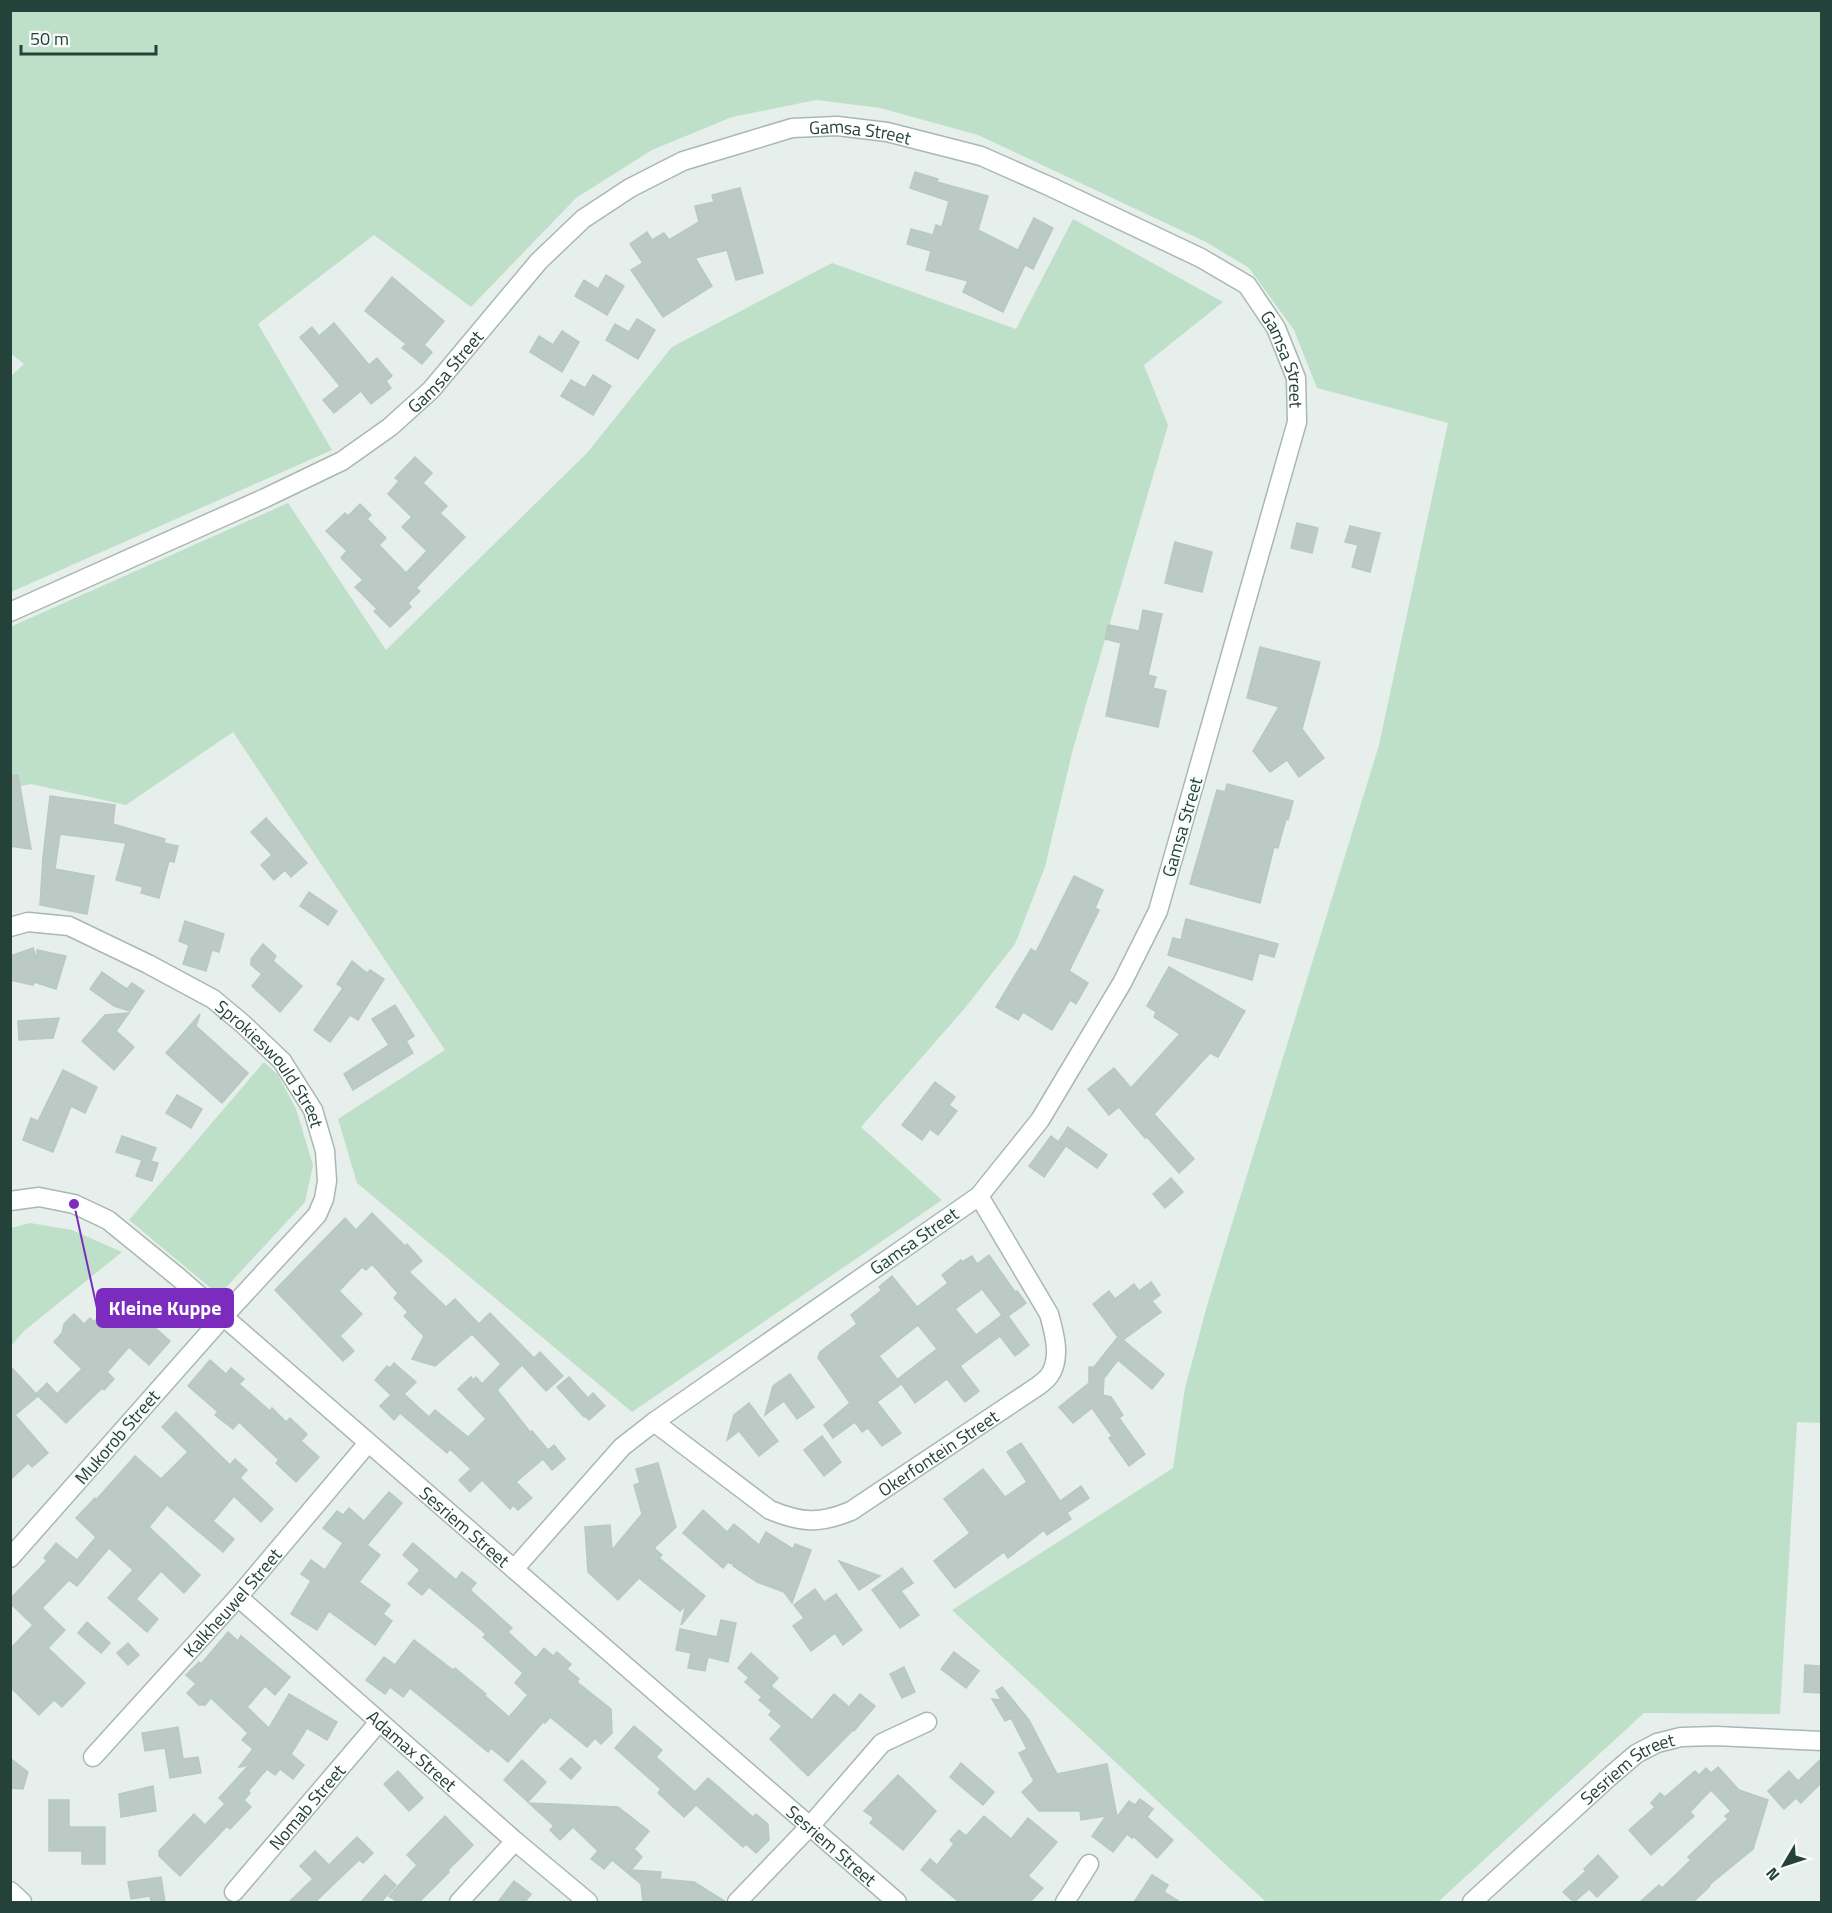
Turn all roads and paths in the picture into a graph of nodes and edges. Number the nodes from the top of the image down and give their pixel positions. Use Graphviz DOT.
graph roads {
  1 [pos="10,612"];
  2 [pos="10,927"];
  3 [pos="979,1196"];
  4 [pos="10,1201"];
  5 [pos="223,1317"];
  6 [pos="654,1422"];
  7 [pos="368,1443"];
  8 [pos="10,1558"];
  9 [pos="514,1569"];
  10 [pos="238,1597"];
  11 [pos="379,1722"];
  12 [pos="927,1722"];
  13 [pos="1821,1741"];
  14 [pos="93,1757"];
  15 [pos="810,1826"];
  16 [pos="515,1841"];
  17 [pos="1089,1864"];
  18 [pos="10,1891"];
  19 [pos="234,1892"];
  20 [pos="22,1902"];
  21 [pos="459,1902"];
  22 [pos="588,1902"];
  23 [pos="737,1902"];
  24 [pos="897,1902"];
  25 [pos="1065,1902"];
  26 [pos="1472,1902"];
  1 -- 3 [label="street, Gamsa Street"];
  2 -- 5 [label="street, Sprokieswould Street"];
  3 -- 6 [label="street, Gamsa Street"];
  3 -- 6 [label="street, Okerfontein Street"];
  4 -- 5 [label="street, Sesriem Street"];
  5 -- 7 [label="street, Sesriem Street"];
  5 -- 8 [label="street, Mukorob Street"];
  6 -- 9 [label="street, Gamsa Street"];
  7 -- 9 [label="street, Sesriem Street"];
  7 -- 10 [label="street, Kalkheuwel Street"];
  9 -- 15 [label="street, Sesriem Street"];
  10 -- 11 [label="street, Adamax Street"];
  10 -- 14 [label="street, Kalkheuwel Street"];
  11 -- 16 [label="street, Adamax Street"];
  11 -- 19 [label="street, Nomab Street"];
  12 -- 15 [label="street"];
  13 -- 26 [label="street, Sesriem Street"];
  15 -- 23 [label="street"];
  15 -- 24 [label="street, Sesriem Street"];
  16 -- 21 [label="street"];
  16 -- 22 [label="street, Adamax Street"];
  17 -- 25 [label="street"];
  18 -- 20 [label="street"];
}
